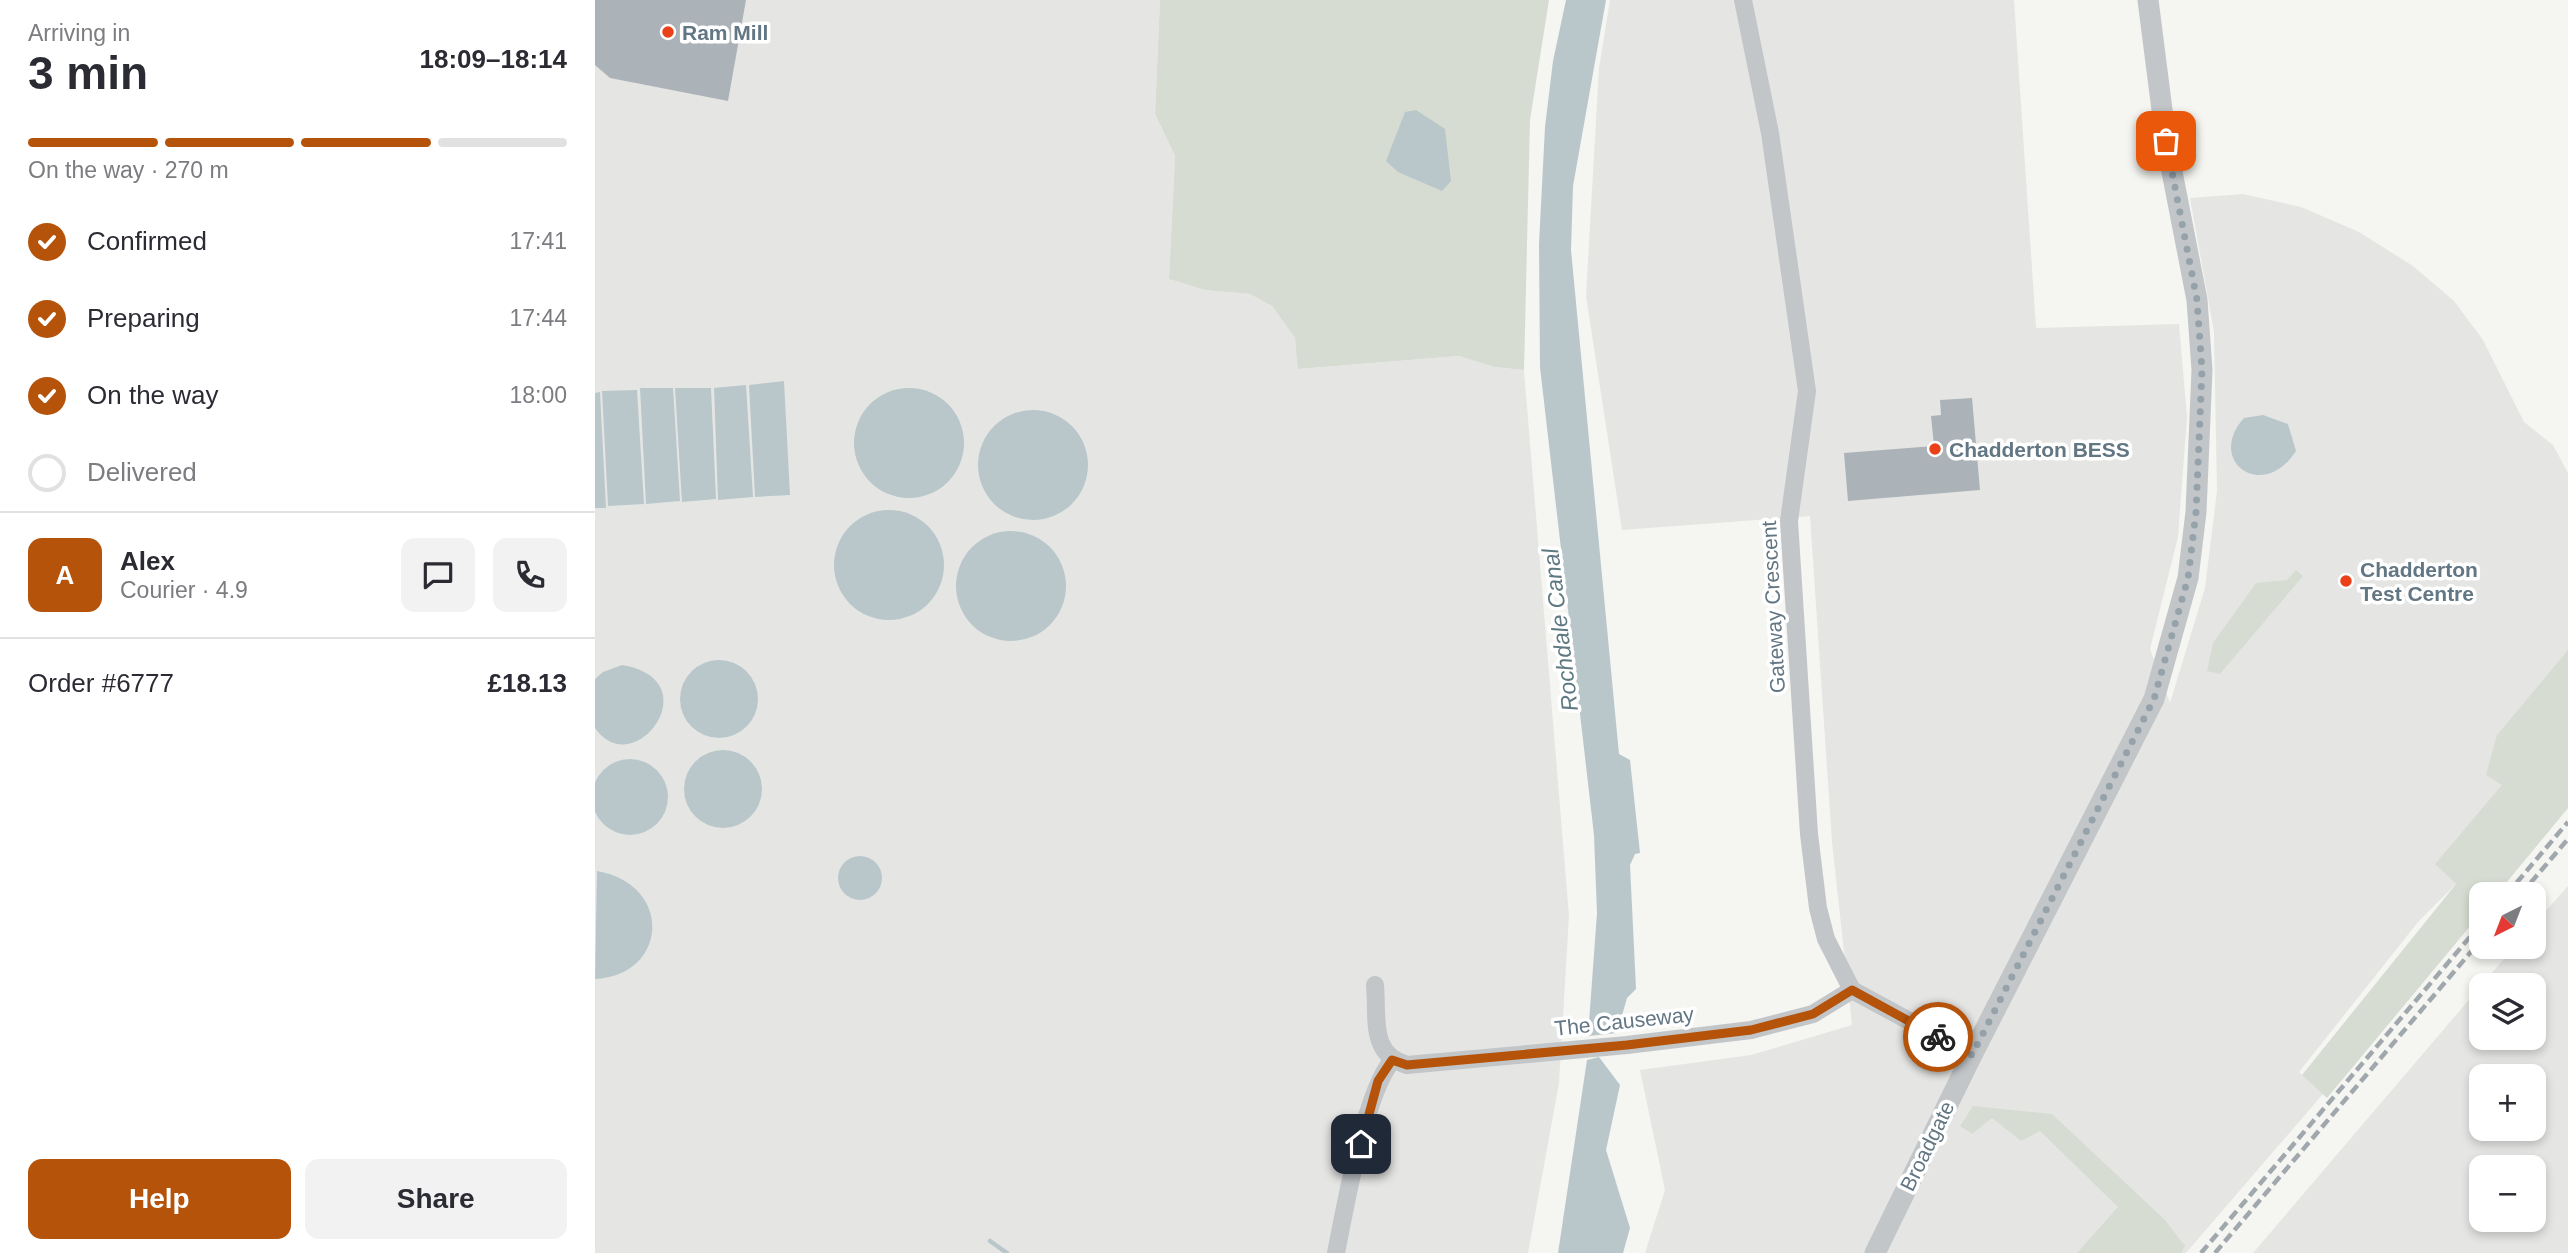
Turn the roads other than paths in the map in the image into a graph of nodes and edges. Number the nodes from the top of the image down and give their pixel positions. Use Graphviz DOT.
graph roads {
  1 [pos="1743,0"];
  2 [pos="2148,0"];
  3 [pos="1375,985"];
  4 [pos="1852,990"];
  5 [pos="1972,1055"];
  6 [pos="1392,1060"];
  7 [pos="1336,1253"];
  8 [pos="1875,1253"];
  1 -- 4 [label="street, Gateway Crescent"];
  2 -- 5 [label="street, Broadgate"];
  3 -- 6 [label="street"];
  4 -- 5 [label="street"];
  4 -- 6 [label="street, The Causeway"];
  5 -- 8 [label="street, Broadgate"];
  6 -- 7 [label="street"];
}
